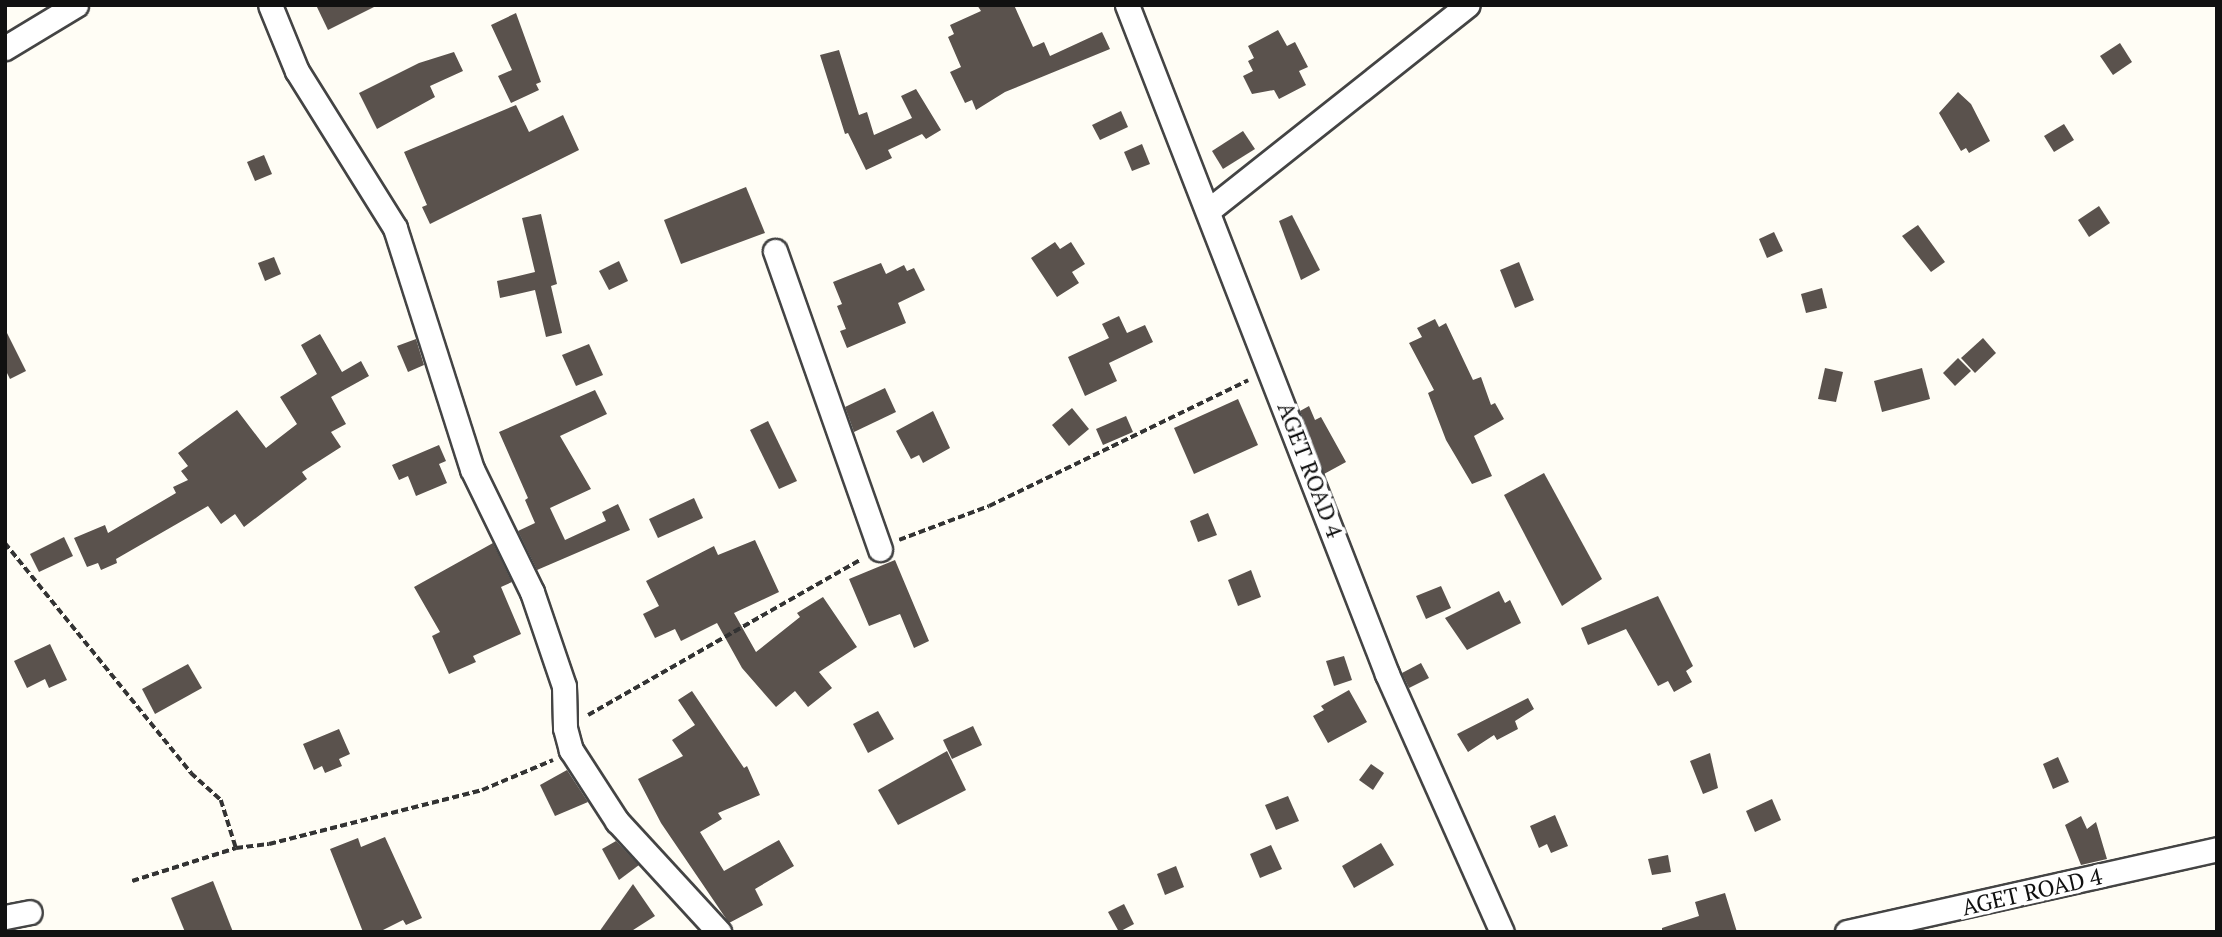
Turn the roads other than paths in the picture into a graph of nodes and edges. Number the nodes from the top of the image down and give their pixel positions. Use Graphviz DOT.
graph roads {
  1 [pos="76,5"];
  2 [pos="270,5"];
  3 [pos="1127,5"];
  4 [pos="1468,5"];
  5 [pos="5,48"];
  6 [pos="1209,210"];
  7 [pos="775,251"];
  8 [pos="880,549"];
  9 [pos="2217,849"];
  10 [pos="30,912"];
  11 [pos="5,917"];
  12 [pos="719,932"];
  13 [pos="1502,932"];
  14 [pos="1847,932"];
  1 -- 5 [label="street"];
  2 -- 12 [label="street"];
  3 -- 6 [label="street, AGET ROAD 4"];
  4 -- 6 [label="street"];
  6 -- 13 [label="street, AGET ROAD 4"];
  7 -- 8 [label="street"];
  9 -- 14 [label="street, AGET ROAD 4"];
  10 -- 11 [label="street"];
}
